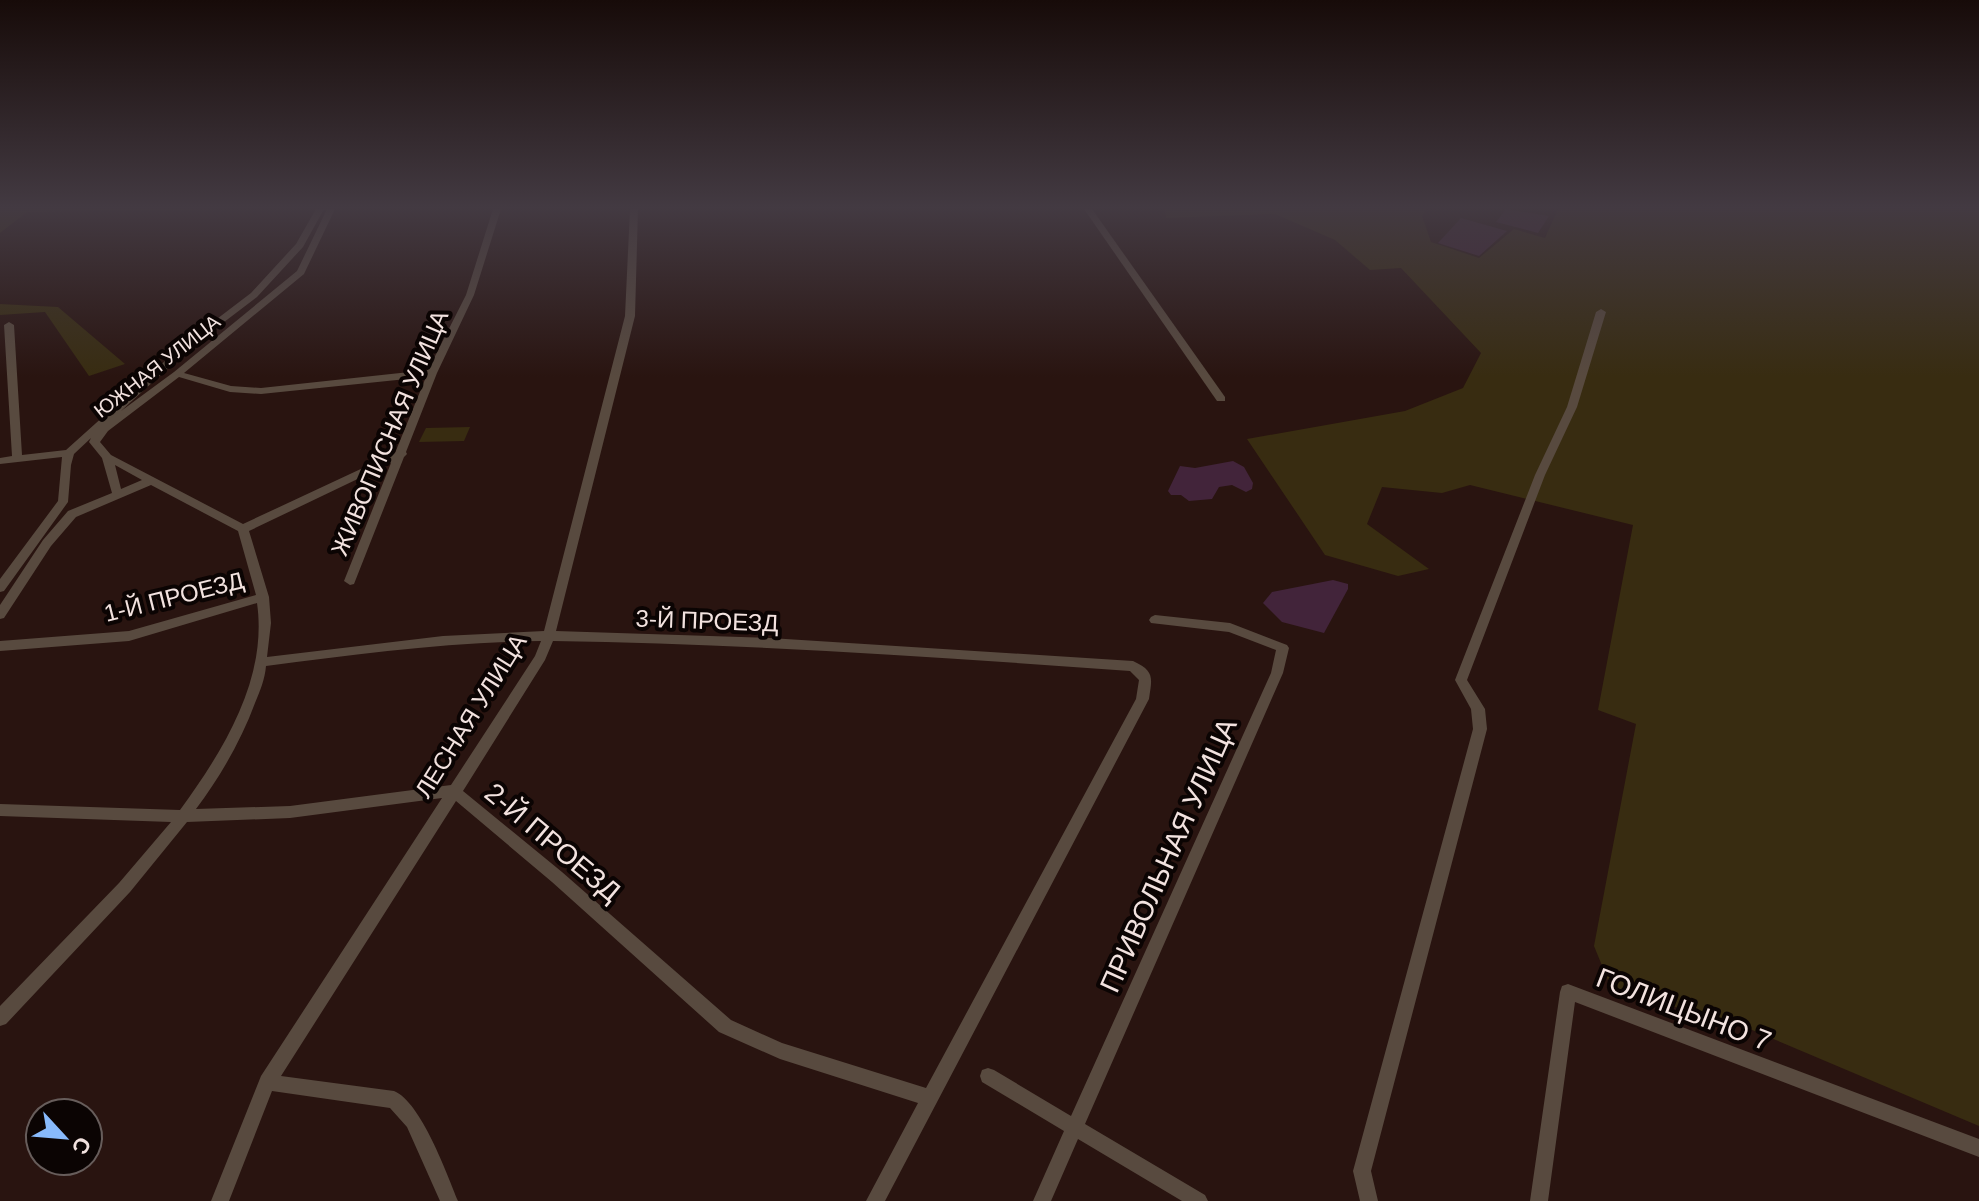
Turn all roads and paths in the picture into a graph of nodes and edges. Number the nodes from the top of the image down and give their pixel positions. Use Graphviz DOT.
graph roads {
  1 [pos="282,265"];
  2 [pos="304,265"];
  3 [pos="479,265"];
  4 [pos="632,265"];
  5 [pos="1127,265"];
  6 [pos="1601,312"];
  7 [pos="9,325"];
  8 [pos="432,373"];
  9 [pos="177,374"];
  10 [pos="1221,399"];
  11 [pos="69,453"];
  12 [pos="402,454"];
  13 [pos="107,457"];
  14 [pos="17,460"];
  15 [pos="0,461"];
  16 [pos="153,480"];
  17 [pos="117,493"];
  18 [pos="243,529"];
  19 [pos="350,581"];
  20 [pos="0,588"];
  21 [pos="263,597"];
  22 [pos="0,615"];
  23 [pos="1155,620"];
  24 [pos="549,636"];
  25 [pos="0,646"];
  26 [pos="263,662"];
  27 [pos="453,791"];
  28 [pos="0,810"];
  29 [pos="185,816"];
  30 [pos="0,1018"];
  31 [pos="988,1076"];
  32 [pos="267,1082"];
  33 [pos="930,1098"];
  34 [pos="1075,1130"];
  35 [pos="1979,1148"];
  36 [pos="220,1201"];
  37 [pos="449,1201"];
  38 [pos="875,1201"];
  39 [pos="1042,1201"];
  40 [pos="1199,1201"];
  41 [pos="1369,1201"];
  42 [pos="1539,1201"];
  1 -- 11 [label="street"];
  2 -- 9 [label="street, ЮЖНАЯ УЛИЦА"];
  3 -- 8 [label="street, ЖИВОПИСНАЯ УЛИЦА"];
  4 -- 24 [label="street, ЛЕСНАЯ УЛИЦА"];
  5 -- 10 [label="street"];
  6 -- 41 [label="street"];
  7 -- 14 [label="street"];
  8 -- 9 [label="street"];
  8 -- 12 [label="street, ЖИВОПИСНАЯ УЛИЦА"];
  9 -- 13 [label="street, ЮЖНАЯ УЛИЦА"];
  11 -- 14 [label="street"];
  11 -- 20 [label="street"];
  12 -- 18 [label="street"];
  12 -- 19 [label="street, ЖИВОПИСНАЯ УЛИЦА"];
  13 -- 16 [label="street"];
  13 -- 17 [label="street"];
  14 -- 15 [label="street"];
  16 -- 17 [label="street"];
  16 -- 18 [label="street"];
  17 -- 22 [label="street"];
  18 -- 21 [label="street"];
  21 -- 25 [label="street, 1-Й ПРОЕЗД"];
  21 -- 26 [label="street"];
  23 -- 34 [label="street, ПРИВОЛЬНАЯ УЛИЦА"];
  24 -- 26 [label="street, 3-Й ПРОЕЗД"];
  24 -- 27 [label="street, ЛЕСНАЯ УЛИЦА"];
  24 -- 33 [label="street, 3-Й ПРОЕЗД"];
  26 -- 29 [label="street"];
  27 -- 29 [label="street, 2-Й ПРОЕЗД"];
  27 -- 32 [label="street, ЛЕСНАЯ УЛИЦА"];
  27 -- 33 [label="street, 2-Й ПРОЕЗД"];
  28 -- 29 [label="street, 2-Й ПРОЕЗД"];
  29 -- 30 [label="street"];
  31 -- 34 [label="street"];
  32 -- 36 [label="street, ЛЕСНАЯ УЛИЦА"];
  32 -- 37 [label="street"];
  33 -- 38 [label="street"];
  34 -- 39 [label="street, ПРИВОЛЬНАЯ УЛИЦА"];
  34 -- 40 [label="street"];
  35 -- 42 [label="street, ГОЛИЦЫНО 7"];
}
